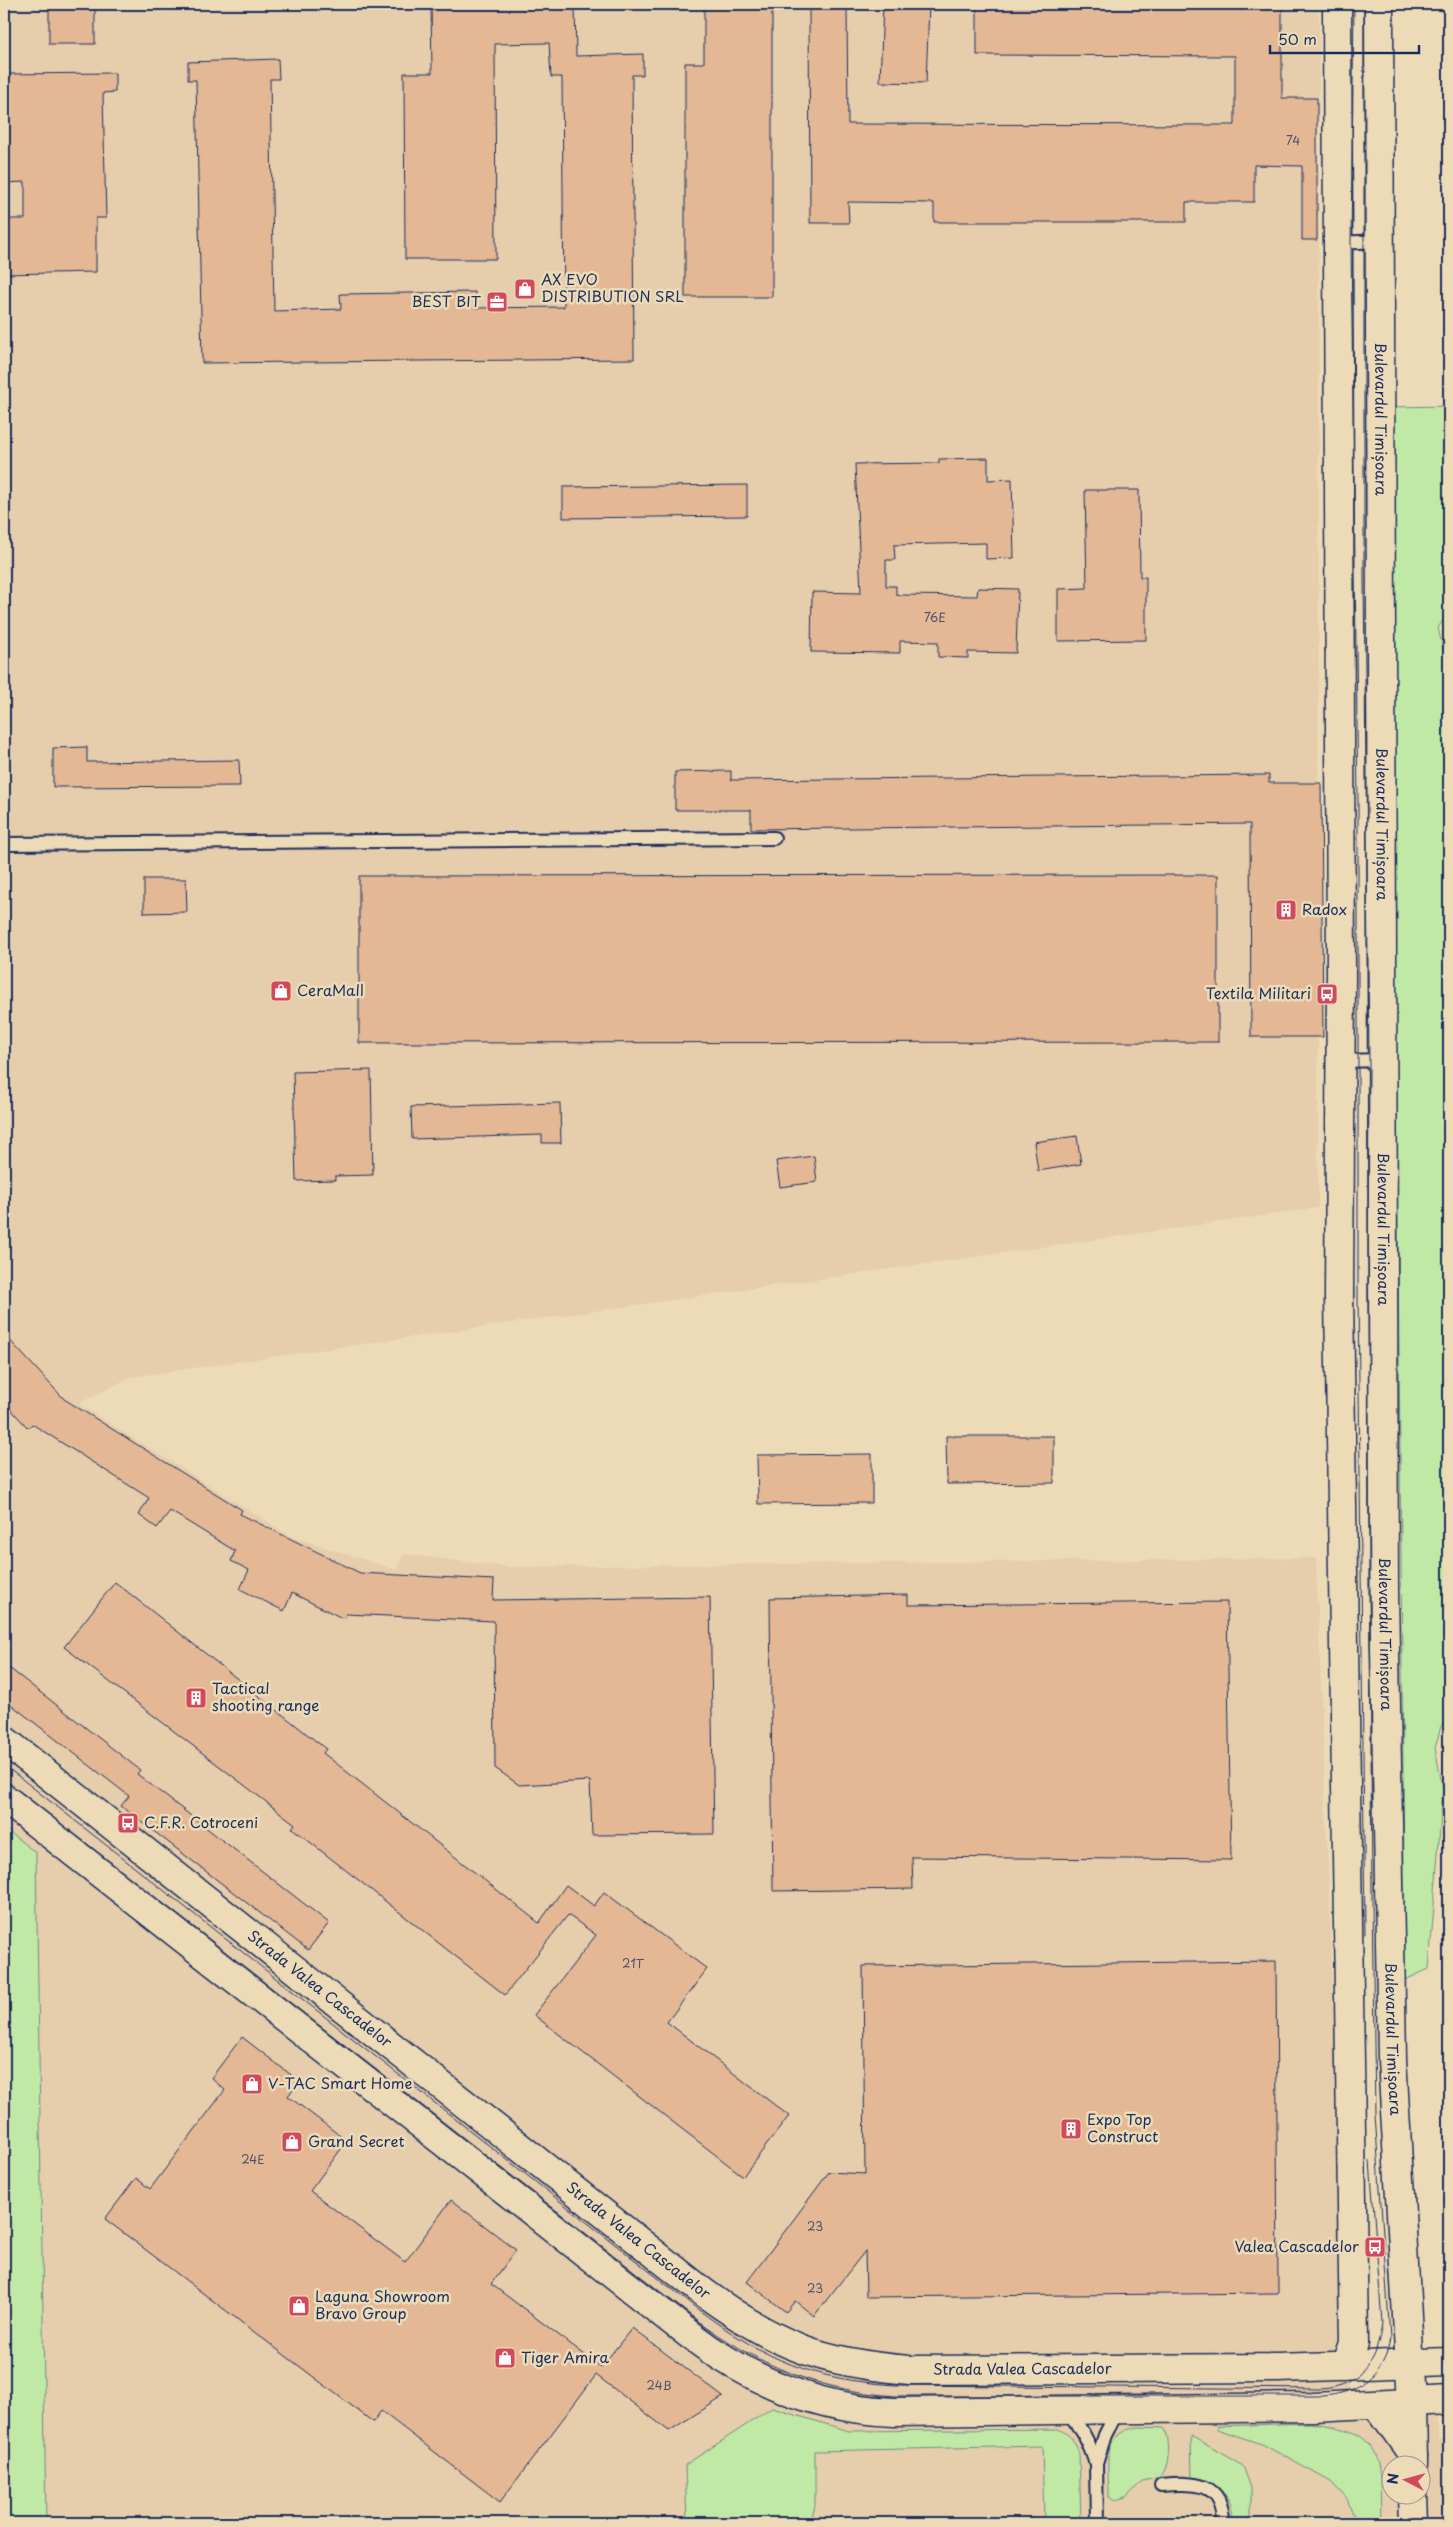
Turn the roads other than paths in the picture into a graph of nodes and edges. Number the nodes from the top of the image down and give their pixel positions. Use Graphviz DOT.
graph roads {
  1 [pos="1337,4"];
  2 [pos="1379,4"];
  3 [pos="1380,241"];
  4 [pos="1337,243"];
  5 [pos="774,838"];
  6 [pos="4,844"];
  7 [pos="1383,851"];
  8 [pos="1341,852"];
  9 [pos="1383,1060"];
  10 [pos="1340,1061"];
  11 [pos="4,1740"];
  12 [pos="4,1798"];
  13 [pos="321,1992"];
  14 [pos="294,2026"];
  15 [pos="503,2135"];
  16 [pos="477,2169"];
  17 [pos="1352,2358"];
  18 [pos="1449,2362"];
  19 [pos="1410,2364"];
  20 [pos="896,2369"];
  21 [pos="1449,2400"];
  22 [pos="1412,2402"];
  23 [pos="1377,2404"];
  24 [pos="1063,2410"];
  25 [pos="1118,2410"];
  26 [pos="894,2412"];
  27 [pos="1409,2454"];
  28 [pos="1413,2454"];
  29 [pos="1096,2464"];
  30 [pos="1162,2485"];
  31 [pos="1414,2504"];
  32 [pos="1097,2523"];
  33 [pos="1223,2523"];
  34 [pos="1414,2523"];
  1 -- 4 [label="main road"];
  2 -- 3 [label="main road, Bulevardul Timișoara"];
  3 -- 4 [label="lane"];
  3 -- 7 [label="main road, Bulevardul Timișoara"];
  4 -- 8 [label="main road"];
  5 -- 6 [label="lane"];
  7 -- 8 [label="main road"];
  7 -- 9 [label="main road, Bulevardul Timișoara"];
  8 -- 10 [label="main road"];
  9 -- 10 [label="lane"];
  9 -- 19 [label="main road, Bulevardul Timișoara"];
  10 -- 17 [label="main road"];
  11 -- 13 [label="main road, Strada Valea Cascadelor"];
  12 -- 14 [label="main road"];
  13 -- 14 [label="main road"];
  13 -- 15 [label="main road, Strada Valea Cascadelor"];
  14 -- 16 [label="main road"];
  15 -- 16 [label="main road"];
  15 -- 20 [label="main road, Strada Valea Cascadelor"];
  16 -- 26 [label="main road"];
  17 -- 19 [label="main road, Strada Valea Cascadelor"];
  17 -- 20 [label="main road, Strada Valea Cascadelor"];
  17 -- 22 [label="main road"];
  17 -- 23 [label="main road, Bulevardul Timișoara"];
  18 -- 19 [label="main road, Strada Valea Cascadelor"];
  19 -- 22 [label="main road, Bulevardul Timișoara"];
  20 -- 26 [label="main road"];
  21 -- 22 [label="main road"];
  22 -- 23 [label="main road"];
  22 -- 28 [label="main road, Bulevardul Timișoara"];
  23 -- 25 [label="main road"];
  23 -- 27 [label="main road, Bulevardul Timișoara"];
  24 -- 25 [label="main road"];
  24 -- 26 [label="main road"];
  24 -- 29 [label="lane"];
  25 -- 29 [label="lane"];
  29 -- 32 [label="lane"];
  30 -- 33 [label="lane"];
  31 -- 34 [label="main road"];
}
